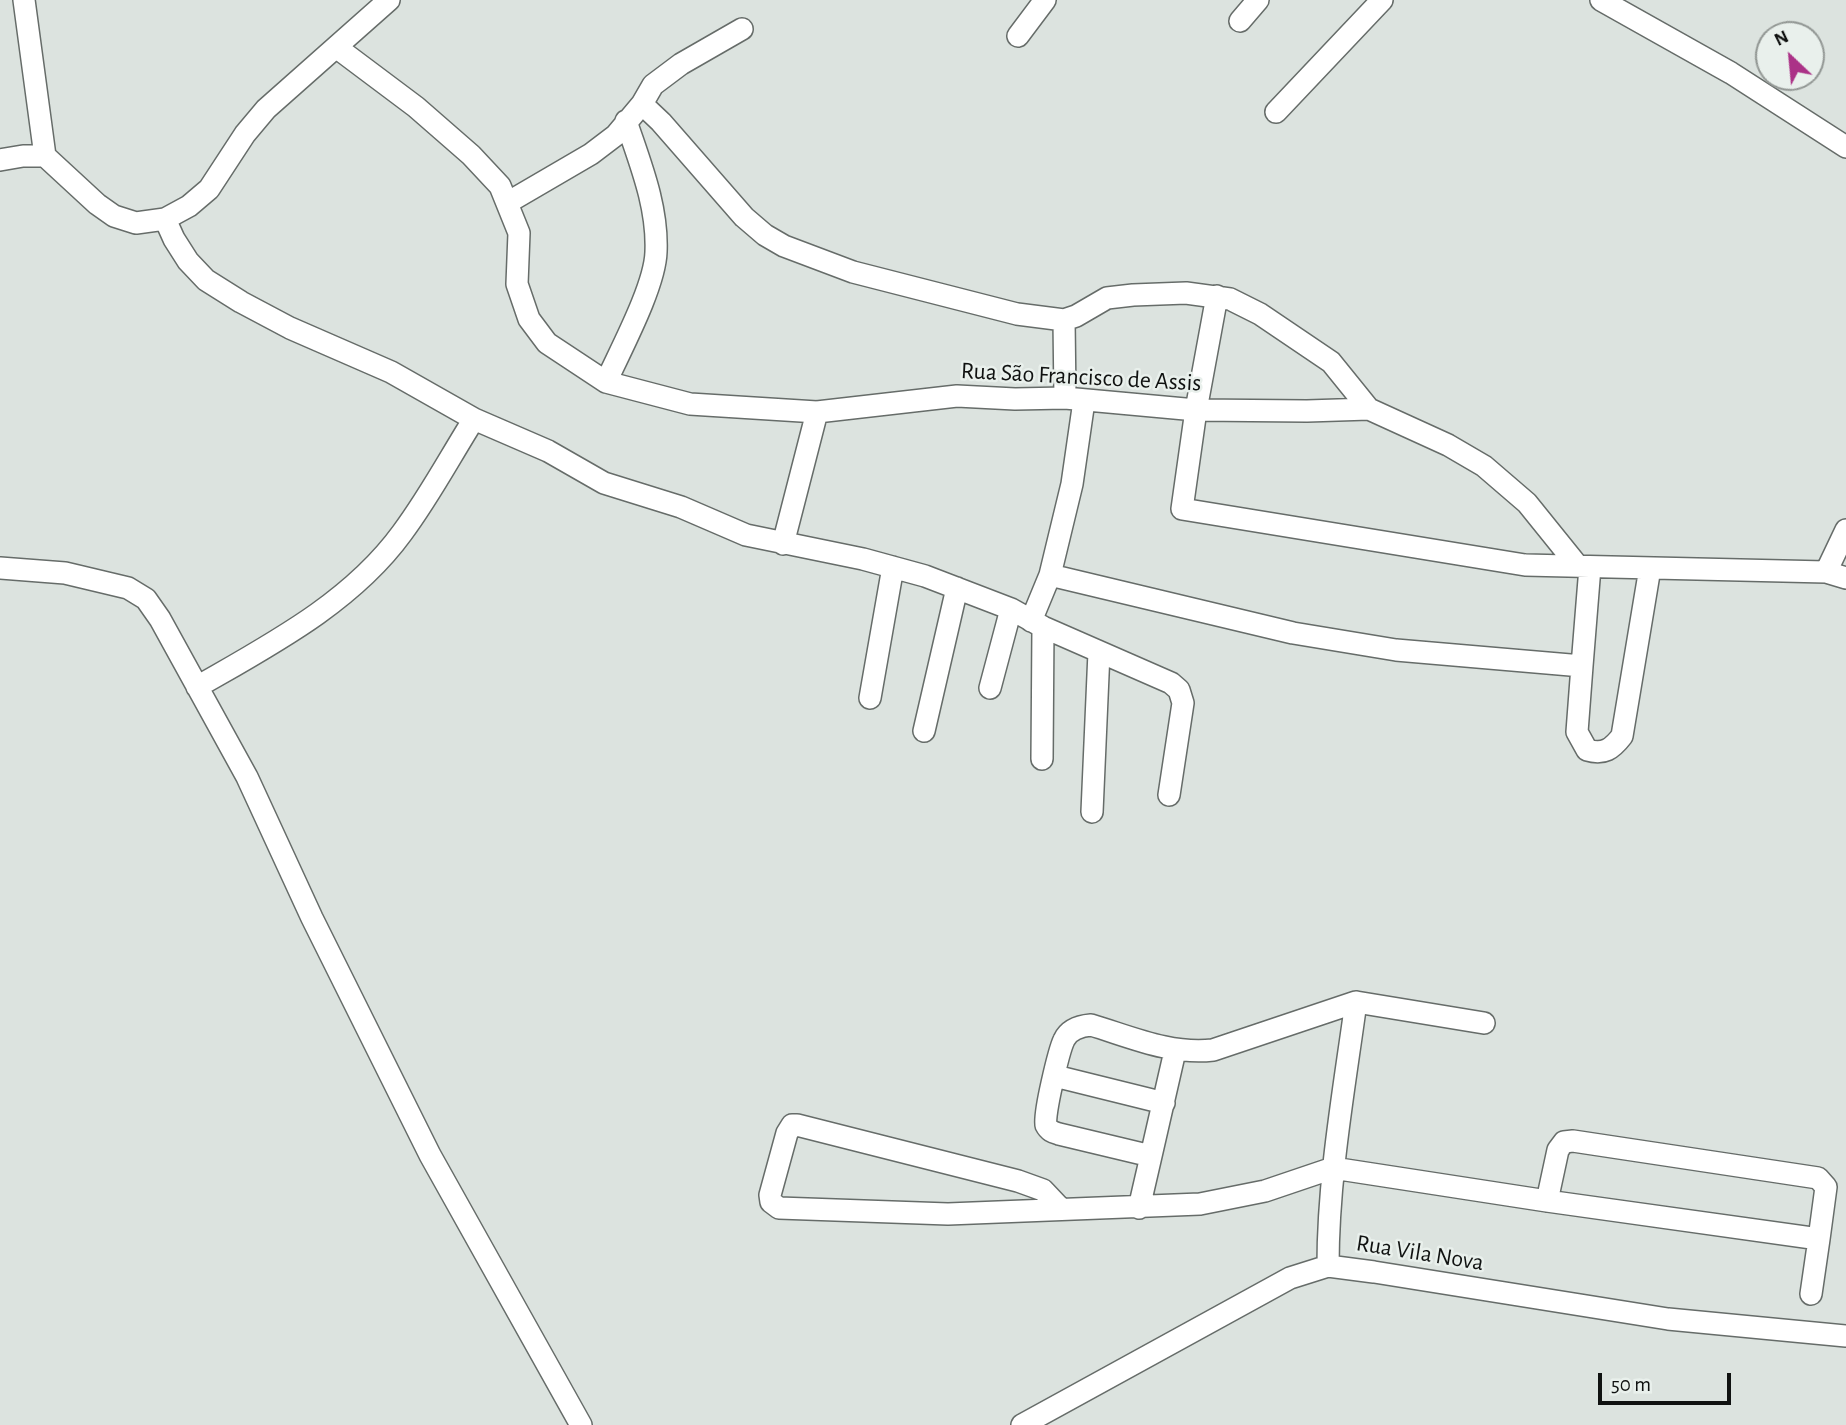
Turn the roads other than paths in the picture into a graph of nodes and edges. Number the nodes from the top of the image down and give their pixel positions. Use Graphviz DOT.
graph roads {
  1 [pos="24,0"];
  2 [pos="389,0"];
  3 [pos="1045,0"];
  4 [pos="1258,0"];
  5 [pos="1382,0"];
  6 [pos="1601,0"];
  7 [pos="1240,21"];
  8 [pos="742,29"];
  9 [pos="1018,36"];
  10 [pos="336,47"];
  11 [pos="642,104"];
  12 [pos="1276,112"];
  13 [pos="626,121"];
  14 [pos="1846,147"];
  15 [pos="45,156"];
  16 [pos="0,160"];
  17 [pos="507,203"];
  18 [pos="165,219"];
  19 [pos="1217,296"];
  20 [pos="1064,320"];
  21 [pos="606,382"];
  22 [pos="1075,399"];
  23 [pos="1369,409"];
  24 [pos="1196,410"];
  25 [pos="817,412"];
  26 [pos="474,419"];
  27 [pos="1846,530"];
  28 [pos="783,544"];
  29 [pos="1583,566"];
  30 [pos="893,567"];
  31 [pos="0,568"];
  32 [pos="1650,568"];
  33 [pos="1050,575"];
  34 [pos="1836,575"];
  35 [pos="957,588"];
  36 [pos="1011,609"];
  37 [pos="1037,624"];
  38 [pos="1099,652"];
  39 [pos="1582,666"];
  40 [pos="197,687"];
  41 [pos="990,688"];
  42 [pos="870,698"];
  43 [pos="924,732"];
  44 [pos="1042,759"];
  45 [pos="1169,796"];
  46 [pos="1092,812"];
  47 [pos="1356,1002"];
  48 [pos="1484,1023"];
  49 [pos="1175,1051"];
  50 [pos="1055,1076"];
  51 [pos="1164,1103"];
  52 [pos="1151,1156"];
  53 [pos="1333,1168"];
  54 [pos="1547,1201"];
  55 [pos="1139,1208"];
  56 [pos="1060,1209"];
  57 [pos="1819,1238"];
  58 [pos="1328,1266"];
  59 [pos="1811,1294"];
  60 [pos="1846,1336"];
  61 [pos="581,1425"];
  62 [pos="1022,1425"];
  1 -- 15 [label="street"];
  2 -- 10 [label="street"];
  3 -- 9 [label="street"];
  4 -- 7 [label="street"];
  5 -- 12 [label="street"];
  6 -- 14 [label="street"];
  8 -- 11 [label="street"];
  10 -- 17 [label="street, Rua São Francisco de Assis"];
  10 -- 18 [label="street"];
  11 -- 13 [label="street"];
  11 -- 20 [label="street"];
  13 -- 17 [label="street"];
  13 -- 21 [label="street"];
  15 -- 16 [label="street"];
  15 -- 18 [label="street"];
  17 -- 21 [label="street, Rua São Francisco de Assis"];
  18 -- 26 [label="street"];
  19 -- 20 [label="street"];
  19 -- 23 [label="street"];
  19 -- 24 [label="street"];
  20 -- 22 [label="street"];
  21 -- 25 [label="street, Rua São Francisco de Assis"];
  22 -- 24 [label="street, Rua São Francisco de Assis"];
  22 -- 25 [label="street, Rua São Francisco de Assis"];
  22 -- 33 [label="street"];
  23 -- 24 [label="street, Rua São Francisco de Assis"];
  23 -- 29 [label="street, Rua São Francisco de Assis"];
  24 -- 29 [label="street"];
  25 -- 28 [label="street"];
  26 -- 28 [label="street"];
  26 -- 40 [label="street"];
  27 -- 34 [label="street"];
  28 -- 30 [label="street"];
  29 -- 32 [label="street"];
  29 -- 39 [label="street"];
  30 -- 35 [label="street"];
  30 -- 42 [label="street"];
  31 -- 40 [label="street"];
  32 -- 34 [label="street"];
  32 -- 39 [label="street"];
  33 -- 37 [label="street"];
  33 -- 39 [label="street"];
  35 -- 36 [label="street"];
  35 -- 43 [label="street"];
  36 -- 37 [label="street"];
  36 -- 41 [label="street"];
  37 -- 38 [label="street"];
  37 -- 44 [label="street"];
  38 -- 45 [label="street"];
  38 -- 46 [label="street"];
  40 -- 61 [label="street"];
  47 -- 48 [label="street"];
  47 -- 49 [label="street"];
  47 -- 53 [label="street"];
  49 -- 50 [label="street"];
  49 -- 51 [label="street"];
  50 -- 51 [label="street"];
  50 -- 52 [label="street"];
  51 -- 52 [label="street"];
  52 -- 55 [label="street"];
  53 -- 54 [label="street"];
  53 -- 55 [label="street"];
  53 -- 58 [label="street"];
  54 -- 57 [label="street"];
  54 -- 57 [label="street"];
  55 -- 56 [label="street"];
  56 -- 56 [label="street"];
  57 -- 59 [label="street"];
  58 -- 60 [label="street, Rua Vila Nova"];
  58 -- 62 [label="street, Rua Vila Nova"];
}
